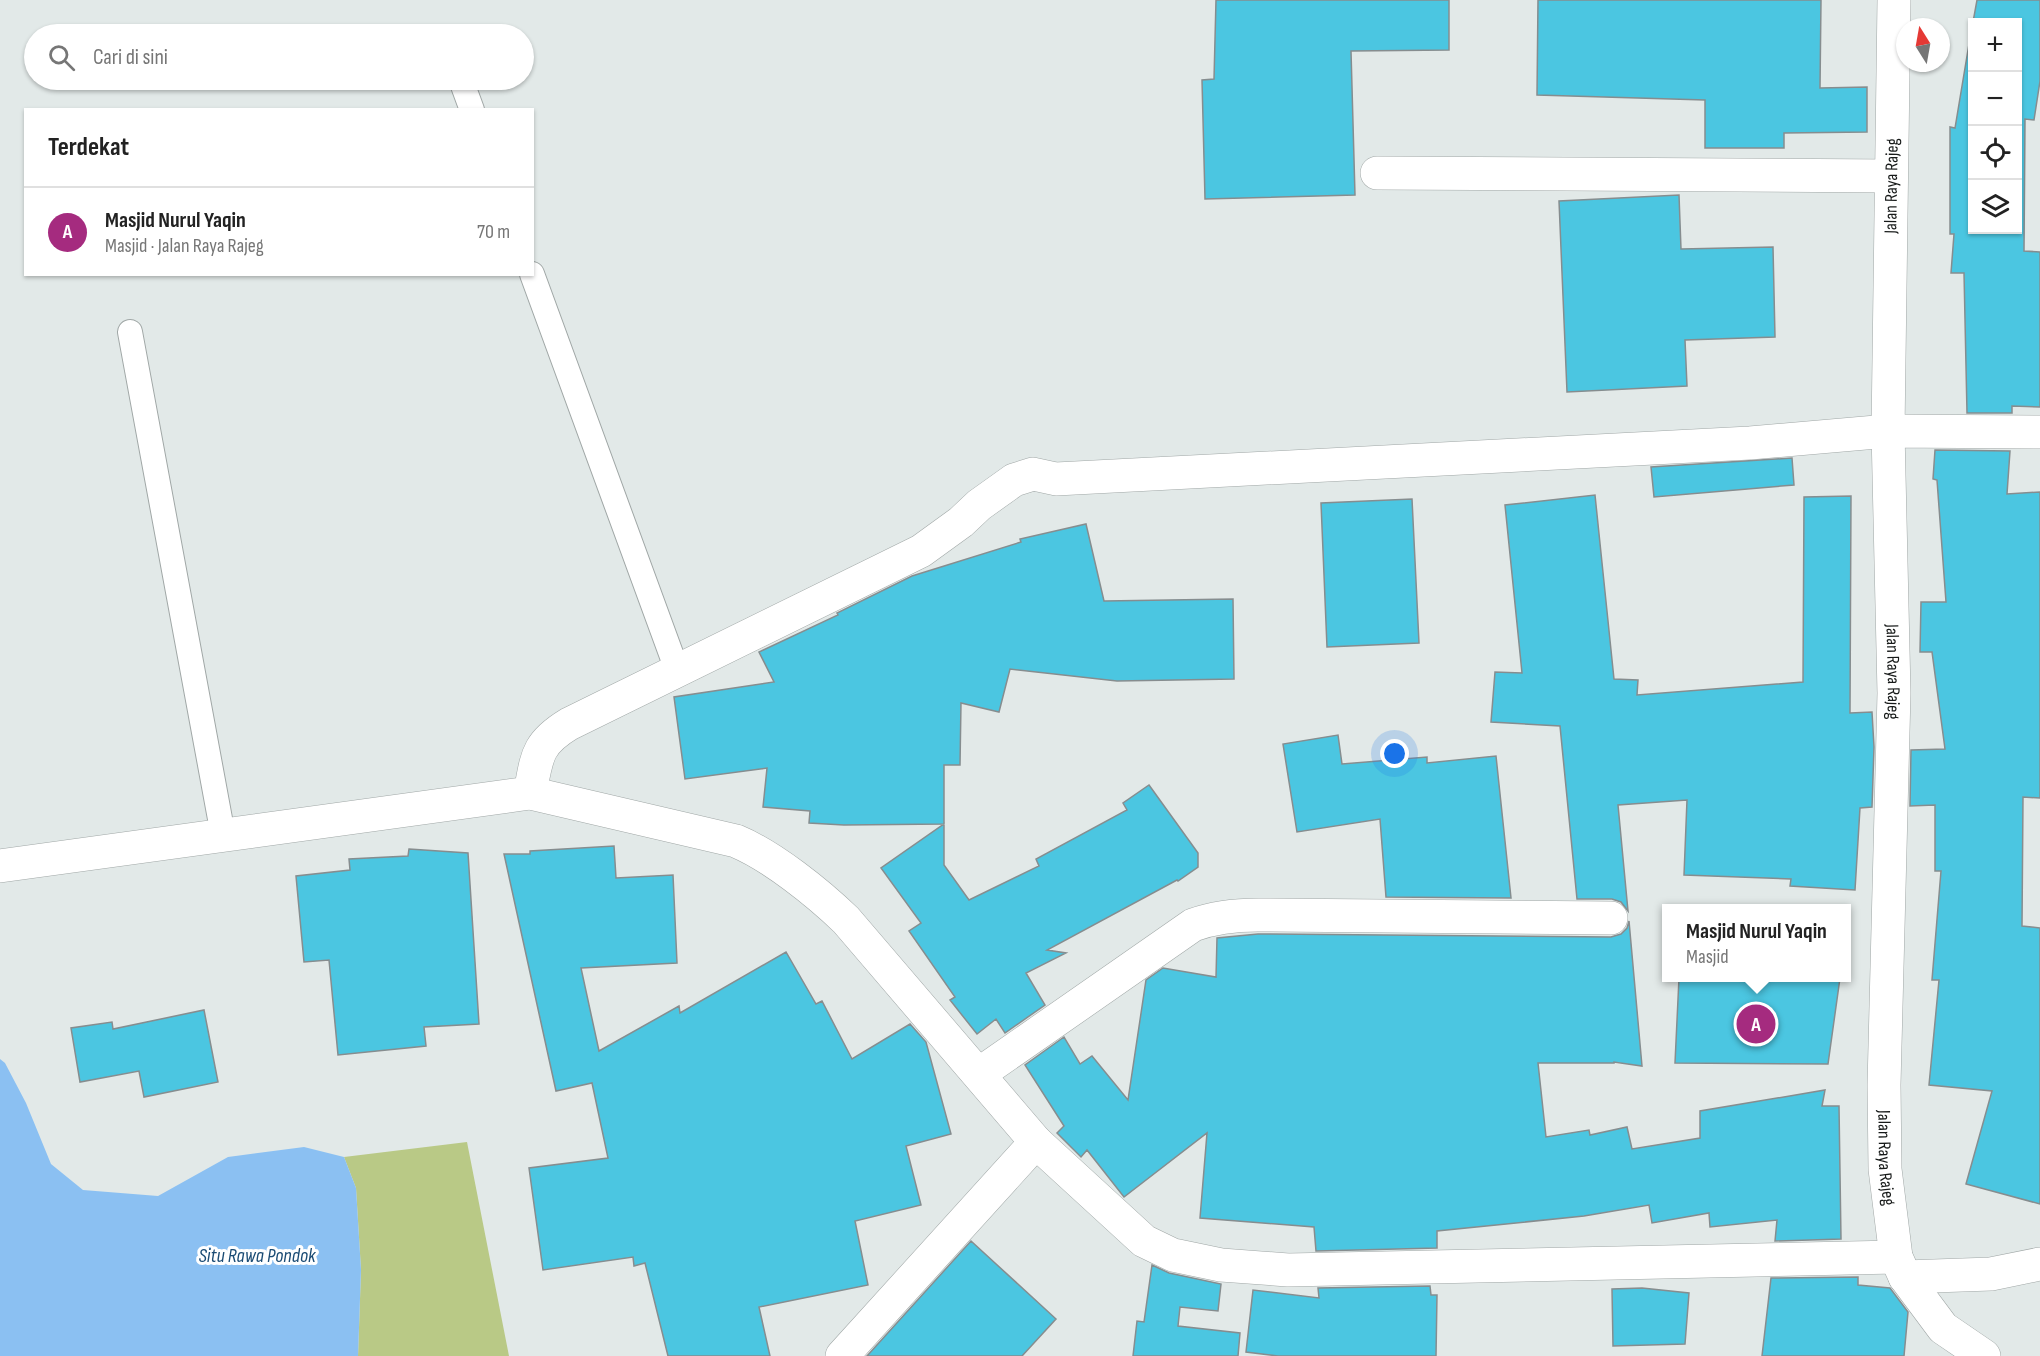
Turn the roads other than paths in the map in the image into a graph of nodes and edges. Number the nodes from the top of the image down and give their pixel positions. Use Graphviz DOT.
graph roads {
  1 [pos="1894,0"];
  2 [pos="465,90"];
  3 [pos="471,108"];
  4 [pos="1377,173"];
  5 [pos="1891,176"];
  6 [pos="533,276"];
  7 [pos="130,332"];
  8 [pos="1888,431"];
  9 [pos="2040,432"];
  10 [pos="677,670"];
  11 [pos="530,793"];
  12 [pos="223,835"];
  13 [pos="0,866"];
  14 [pos="1611,918"];
  15 [pos="979,1074"];
  16 [pos="1036,1142"];
  17 [pos="2040,1264"];
  18 [pos="1901,1267"];
  19 [pos="1943,1342"];
  20 [pos="842,1356"];
  21 [pos="1984,1356"];
  1 -- 5 [label="street, Jalan Raya Rajeg"];
  2 -- 3 [label="lane"];
  4 -- 5 [label="street"];
  5 -- 8 [label="street, Jalan Raya Rajeg"];
  6 -- 10 [label="lane"];
  7 -- 12 [label="lane"];
  8 -- 9 [label="street"];
  8 -- 10 [label="street"];
  8 -- 18 [label="street, Jalan Raya Rajeg"];
  10 -- 11 [label="street"];
  11 -- 12 [label="street"];
  11 -- 15 [label="street"];
  12 -- 13 [label="street"];
  14 -- 15 [label="street"];
  15 -- 16 [label="street"];
  16 -- 18 [label="street"];
  16 -- 20 [label="street"];
  17 -- 18 [label="street"];
  18 -- 19 [label="street, Jalan Raya Rajeg"];
  19 -- 21 [label="street, Jalan Raya Rajeg"];
}
